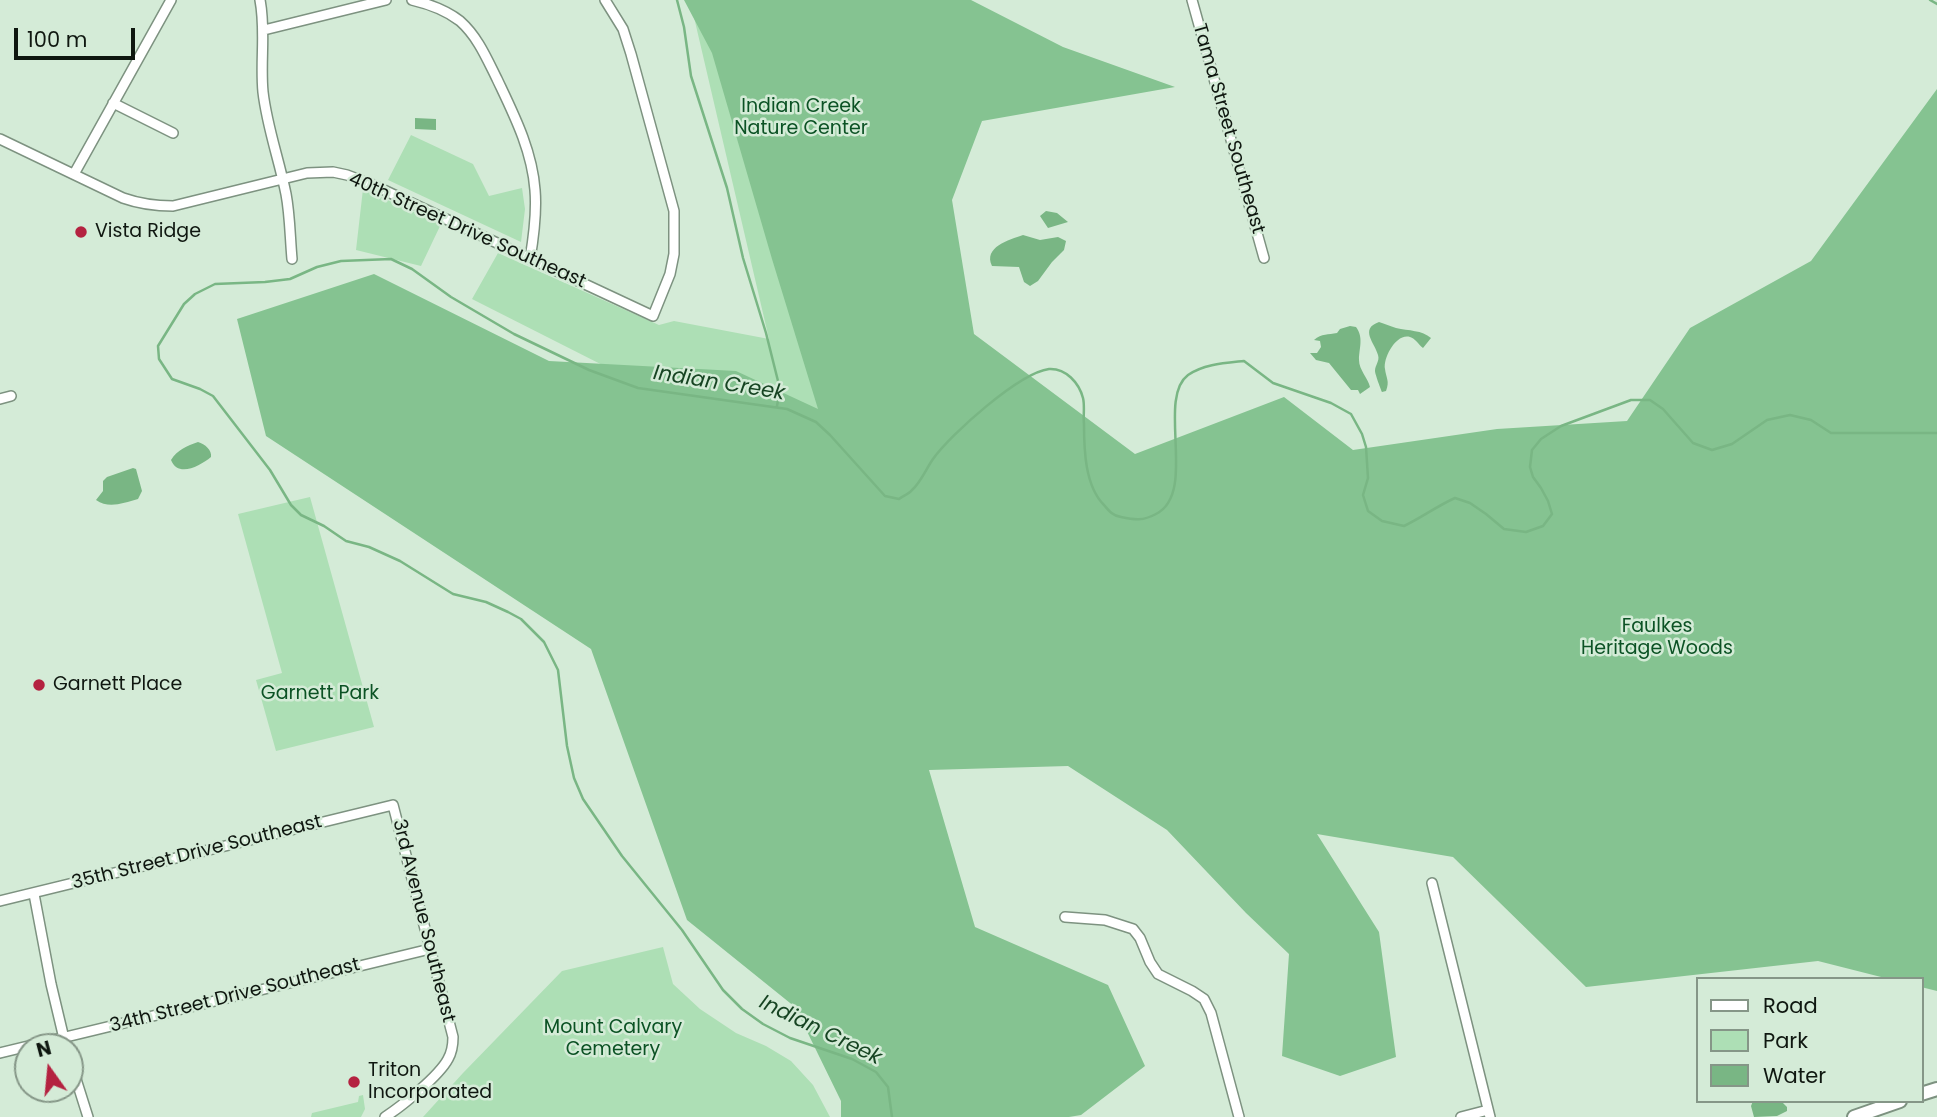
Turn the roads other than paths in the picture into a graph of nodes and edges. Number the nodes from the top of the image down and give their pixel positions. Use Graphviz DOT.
graph roads {
  1 [pos="171,0"];
  2 [pos="260,0"];
  3 [pos="386,0"];
  4 [pos="412,0"];
  5 [pos="605,0"];
  6 [pos="1192,0"];
  7 [pos="264,30"];
  8 [pos="113,103"];
  9 [pos="173,133"];
  10 [pos="0,139"];
  11 [pos="74,174"];
  12 [pos="282,178"];
  13 [pos="530,258"];
  14 [pos="1264,258"];
  15 [pos="292,259"];
  16 [pos="11,396"];
  17 [pos="0,399"];
  18 [pos="393,805"];
  19 [pos="1432,883"];
  20 [pos="34,894"];
  21 [pos="0,901"];
  22 [pos="1065,917"];
  23 [pos="430,949"];
  24 [pos="63,1033"];
  25 [pos="84,1037"];
  26 [pos="1894,1103"];
  27 [pos="1489,1114"];
  28 [pos="385,1117"];
  29 [pos="1240,1117"];
  30 [pos="1461,1117"];
  31 [pos="1854,1117"];
  1 -- 8 [label="street"];
  2 -- 7 [label="street"];
  3 -- 7 [label="street"];
  4 -- 13 [label="street"];
  5 -- 13 [label="street, 40th Street Drive Southeast"];
  6 -- 14 [label="street, Tama Street Southeast"];
  7 -- 12 [label="street"];
  8 -- 9 [label="street"];
  8 -- 11 [label="street"];
  10 -- 11 [label="street, 40th Street Drive Southeast"];
  11 -- 12 [label="street, 40th Street Drive Southeast"];
  12 -- 13 [label="street, 40th Street Drive Southeast"];
  12 -- 15 [label="street"];
  16 -- 17 [label="street"];
  18 -- 20 [label="street, 35th Street Drive Southeast"];
  18 -- 23 [label="street, 3rd Avenue Southeast"];
  19 -- 27 [label="street"];
  20 -- 21 [label="street, 35th Street Drive Southeast"];
  20 -- 24 [label="street"];
  22 -- 29 [label="street"];
  23 -- 25 [label="street, 34th Street Drive Southeast"];
  23 -- 28 [label="street, 3rd Avenue Southeast"];
  26 -- 31 [label="main road"];
  27 -- 30 [label="street"];
}
